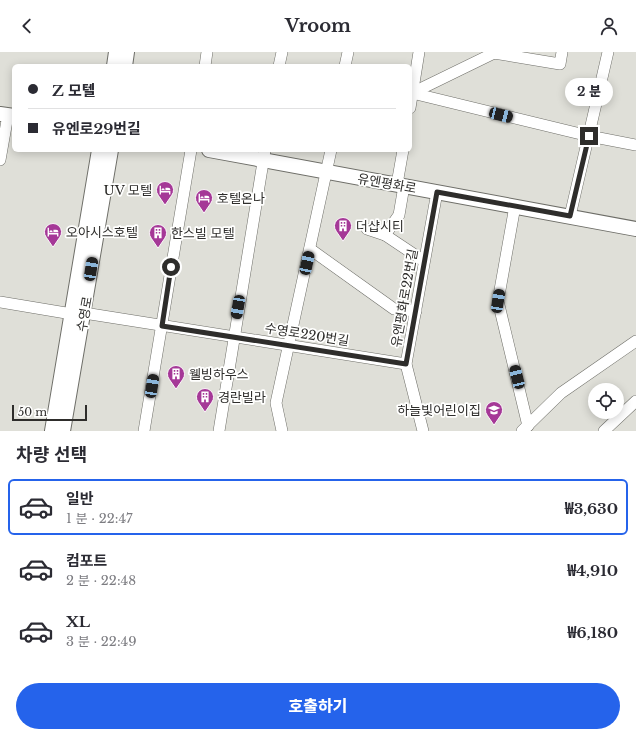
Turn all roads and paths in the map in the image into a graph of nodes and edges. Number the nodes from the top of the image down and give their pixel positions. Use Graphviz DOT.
graph roads {
  1 [pos="116,52"];
  2 [pos="127,52"];
  3 [pos="207,52"];
  4 [pos="282,52"];
  5 [pos="348,52"];
  6 [pos="419,52"];
  7 [pos="562,52"];
  8 [pos="608,52"];
  9 [pos="494,53"];
  10 [pos="114,64"];
  11 [pos="125,64"];
  12 [pos="205,64"];
  13 [pos="279,64"];
  14 [pos="345,64"];
  15 [pos="412,89"];
  16 [pos="412,94"];
  17 [pos="412,94"];
  18 [pos="7,115"];
  19 [pos="589,136"];
  20 [pos="636,145"];
  21 [pos="99,152"];
  22 [pos="111,152"];
  23 [pos="191,152"];
  24 [pos="231,152"];
  25 [pos="331,152"];
  26 [pos="403,152"];
  27 [pos="264,155"];
  28 [pos="0,160"];
  29 [pos="327,172"];
  30 [pos="401,185"];
  31 [pos="437,192"];
  32 [pos="515,206"];
  33 [pos="570,216"];
  34 [pos="636,228"];
  35 [pos="368,229"];
  36 [pos="385,235"];
  37 [pos="310,249"];
  38 [pos="424,261"];
  39 [pos="0,302"];
  40 [pos="416,311"];
  41 [pos="78,314"];
  42 [pos="162,326"];
  43 [pos="233,337"];
  44 [pos="636,341"];
  45 [pos="289,345"];
  46 [pos="406,364"];
  47 [pos="636,401"];
  48 [pos="614,426"];
  49 [pos="525,428"];
  50 [pos="52,431"];
  51 [pos="63,431"];
  52 [pos="144,431"];
  53 [pos="219,431"];
  54 [pos="282,431"];
  55 [pos="423,431"];
  56 [pos="604,431"];
  1 -- 10 [label="main road"];
  2 -- 11 [label="main road"];
  3 -- 12 [label="street"];
  4 -- 13 [label="street"];
  5 -- 14 [label="street"];
  6 -- 15 [label="street"];
  7 -- 9 [label="street"];
  8 -- 19 [label="street"];
  9 -- 16 [label="street"];
  17 -- 19 [label="street"];
  18 -- 28 [label="street"];
  19 -- 20 [label="street"];
  19 -- 33 [label="street"];
  21 -- 41 [label="main road, 수영로"];
  22 -- 41 [label="main road, 수영로"];
  23 -- 42 [label="street"];
  24 -- 27 [label="main road, 유엔평화로"];
  25 -- 29 [label="street"];
  26 -- 30 [label="street"];
  27 -- 29 [label="main road, 유엔평화로"];
  27 -- 43 [label="street"];
  29 -- 30 [label="main road, 유엔평화로"];
  29 -- 37 [label="street"];
  30 -- 31 [label="main road, 유엔평화로"];
  30 -- 36 [label="street"];
  31 -- 32 [label="main road, 유엔평화로"];
  31 -- 38 [label="street, 유엔평화로22번길"];
  32 -- 33 [label="main road, 유엔평화로"];
  32 -- 49 [label="street"];
  33 -- 34 [label="main road, 유엔평화로"];
  35 -- 36 [label="street"];
  36 -- 38 [label="street"];
  37 -- 40 [label="street"];
  37 -- 45 [label="street"];
  38 -- 40 [label="street, 유엔평화로22번길"];
  39 -- 41 [label="street, 수영로220번길"];
  40 -- 46 [label="street, 유엔평화로22번길"];
  41 -- 42 [label="street, 수영로220번길"];
  41 -- 50 [label="main road, 수영로"];
  41 -- 51 [label="main road, 수영로"];
  42 -- 43 [label="street, 수영로220번길"];
  42 -- 52 [label="street"];
  43 -- 45 [label="street, 수영로220번길"];
  43 -- 53 [label="street"];
  44 -- 49 [label="street"];
  45 -- 46 [label="street, 수영로220번길"];
  45 -- 54 [label="street"];
  46 -- 55 [label="street, 유엔평화로22번길"];
  47 -- 48 [label="street"];
  48 -- 56 [label="street"];
}
